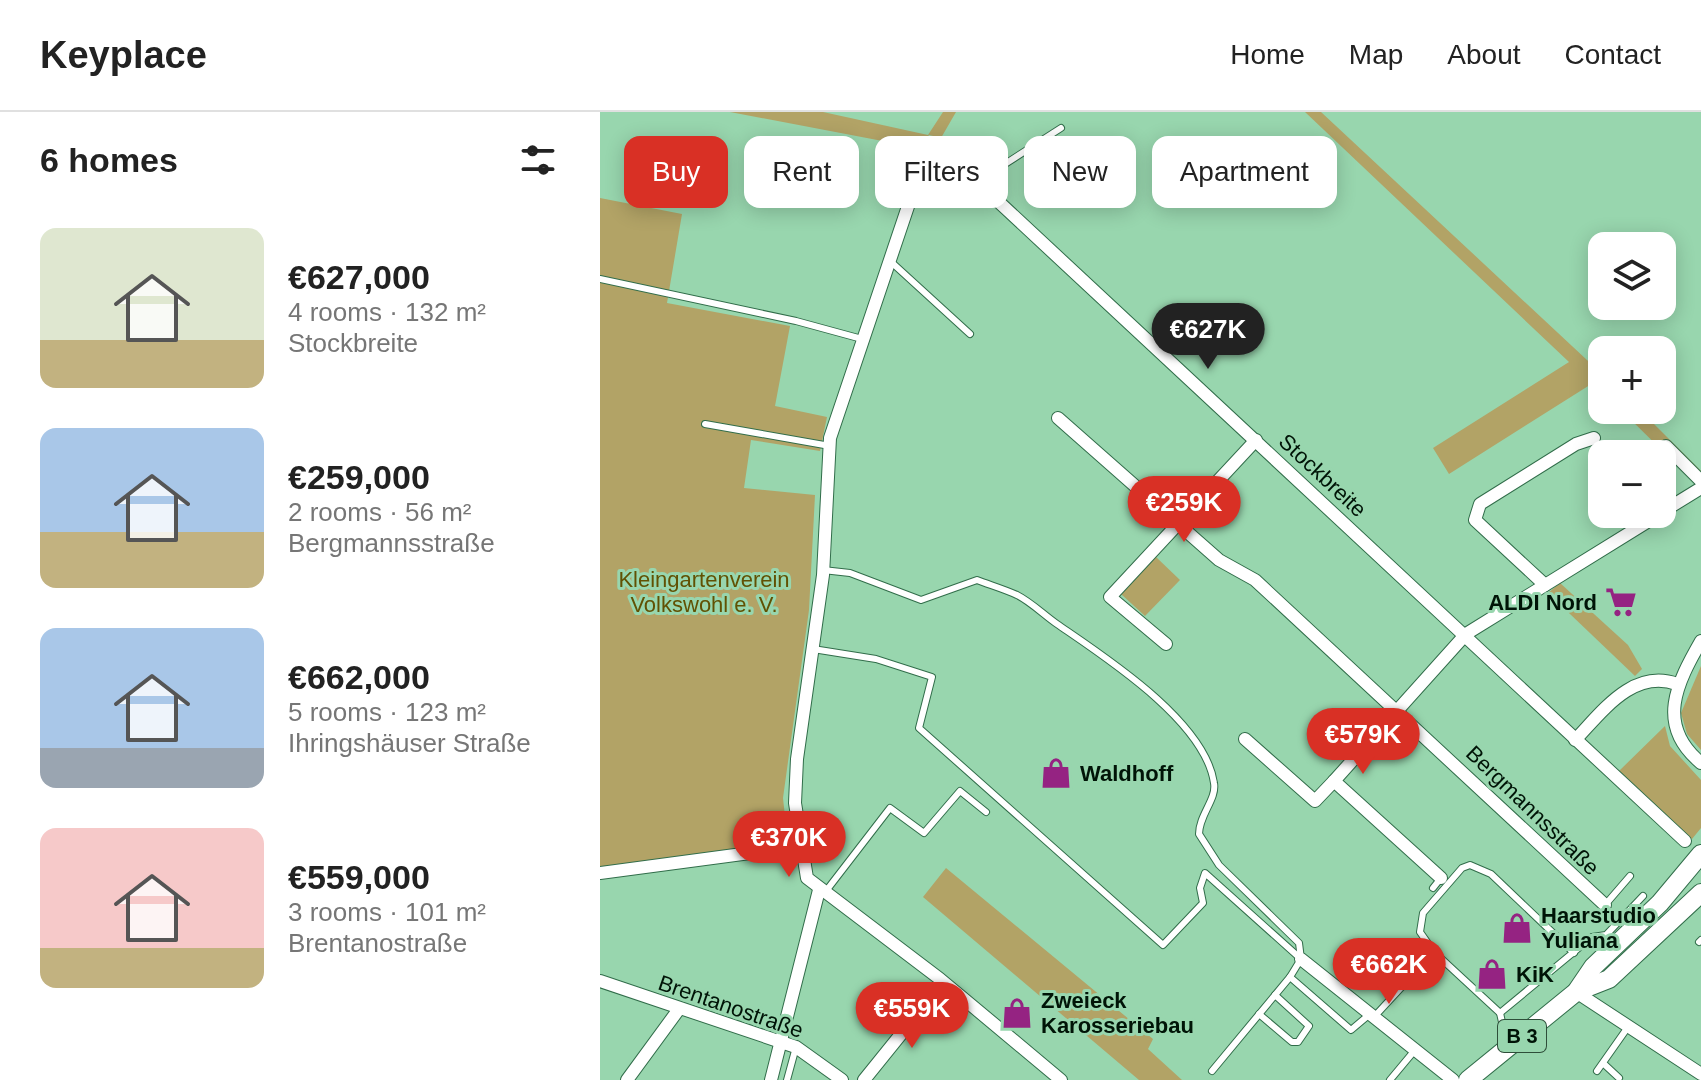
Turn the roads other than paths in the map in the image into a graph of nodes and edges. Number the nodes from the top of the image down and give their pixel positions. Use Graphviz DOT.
graph roads {
  1 [pos="1061,128"];
  2 [pos="1008,162"];
  3 [pos="907,208"];
  4 [pos="1005,208"];
  5 [pos="889,260"];
  6 [pos="600,279"];
  7 [pos="970,334"];
  8 [pos="862,339"];
  9 [pos="1058,418"];
  10 [pos="705,424"];
  11 [pos="1594,438"];
  12 [pos="1256,440"];
  13 [pos="830,446"];
  14 [pos="1676,456"];
  15 [pos="1701,481"];
  16 [pos="1701,488"];
  17 [pos="1676,504"];
  18 [pos="1178,524"];
  19 [pos="1637,528"];
  20 [pos="823,570"];
  21 [pos="1545,585"];
  22 [pos="1466,634"];
  23 [pos="1701,641"];
  24 [pos="1166,644"];
  25 [pos="813,649"];
  26 [pos="1677,684"];
  27 [pos="1399,710"];
  28 [pos="1245,739"];
  29 [pos="1575,740"];
  30 [pos="1699,761"];
  31 [pos="1334,781"];
  32 [pos="986,812"];
  33 [pos="1685,841"];
  34 [pos="802,846"];
  35 [pos="1701,854"];
  36 [pos="600,873"];
  37 [pos="1630,876"];
  38 [pos="1437,883"];
  39 [pos="822,892"];
  40 [pos="1701,893"];
  41 [pos="1643,896"];
  42 [pos="1605,905"];
  43 [pos="1434,952"];
  44 [pos="1574,953"];
  45 [pos="1301,959"];
  46 [pos="1290,977"];
  47 [pos="600,981"];
  48 [pos="1576,992"];
  49 [pos="1275,995"];
  50 [pos="931,997"];
  51 [pos="679,1009"];
  52 [pos="1500,1013"];
  53 [pos="1259,1014"];
  54 [pos="1372,1016"];
  55 [pos="1628,1027"];
  56 [pos="781,1043"];
  57 [pos="796,1047"];
  58 [pos="1508,1048"];
  59 [pos="1415,1050"];
  60 [pos="1604,1064"];
  61 [pos="1212,1071"];
  62 [pos="1597,1071"];
  63 [pos="1701,1074"];
  64 [pos="870,1076"];
  65 [pos="1619,1078"];
  66 [pos="627,1080"];
  67 [pos="771,1080"];
  68 [pos="787,1080"];
  69 [pos="842,1080"];
  70 [pos="1061,1080"];
  71 [pos="1390,1080"];
  72 [pos="1453,1080"];
  73 [pos="1468,1080"];
  1 -- 2 [label="lane"];
  3 -- 5 [label="street, Stockbreite"];
  4 -- 12 [label="street, Stockbreite"];
  5 -- 7 [label="lane"];
  5 -- 8 [label="street"];
  6 -- 8 [label="lane"];
  8 -- 13 [label="street"];
  9 -- 18 [label="street, Bergmannsstraße"];
  10 -- 13 [label="lane"];
  11 -- 21 [label="street"];
  12 -- 18 [label="street"];
  12 -- 22 [label="street, Stockbreite"];
  13 -- 20 [label="street"];
  14 -- 15 [label="street"];
  16 -- 17 [label="street"];
  18 -- 24 [label="street"];
  18 -- 27 [label="street, Bergmannsstraße"];
  19 -- 21 [label="street"];
  20 -- 25 [label="street"];
  20 -- 45 [label="lane"];
  21 -- 22 [label="street"];
  22 -- 27 [label="street"];
  22 -- 29 [label="street, Stockbreite"];
  23 -- 26 [label="street"];
  25 -- 34 [label="street"];
  25 -- 45 [label="lane"];
  26 -- 29 [label="street"];
  26 -- 30 [label="street"];
  27 -- 31 [label="street"];
  27 -- 42 [label="street, Bergmannsstraße"];
  28 -- 31 [label="street"];
  29 -- 33 [label="street, Stockbreite"];
  31 -- 38 [label="street"];
  32 -- 39 [label="lane"];
  34 -- 36 [label="street"];
  34 -- 39 [label="street"];
  35 -- 48 [label="main road, B 3"];
  37 -- 42 [label="lane"];
  39 -- 56 [label="street"];
  39 -- 70 [label="street"];
  40 -- 48 [label="main road, B 3"];
  41 -- 44 [label="lane"];
  43 -- 44 [label="lane"];
  43 -- 52 [label="lane"];
  43 -- 54 [label="lane"];
  44 -- 52 [label="lane"];
  45 -- 46 [label="lane"];
  45 -- 54 [label="street"];
  46 -- 49 [label="lane"];
  46 -- 54 [label="lane"];
  47 -- 51 [label="street, Brentanostraße"];
  48 -- 55 [label="street"];
  48 -- 58 [label="main road, B 3"];
  49 -- 53 [label="lane"];
  49 -- 53 [label="lane"];
  50 -- 64 [label="street"];
  51 -- 56 [label="street, Brentanostraße"];
  51 -- 66 [label="street"];
  52 -- 58 [label="lane"];
  53 -- 61 [label="lane"];
  54 -- 59 [label="street"];
  55 -- 60 [label="lane"];
  55 -- 63 [label="street"];
  56 -- 57 [label="street, Brentanostraße"];
  56 -- 67 [label="street"];
  57 -- 68 [label="lane"];
  57 -- 69 [label="street, Brentanostraße"];
  58 -- 73 [label="main road, B 3"];
  59 -- 71 [label="lane"];
  59 -- 72 [label="street"];
  60 -- 62 [label="lane"];
  60 -- 65 [label="lane"];
}
